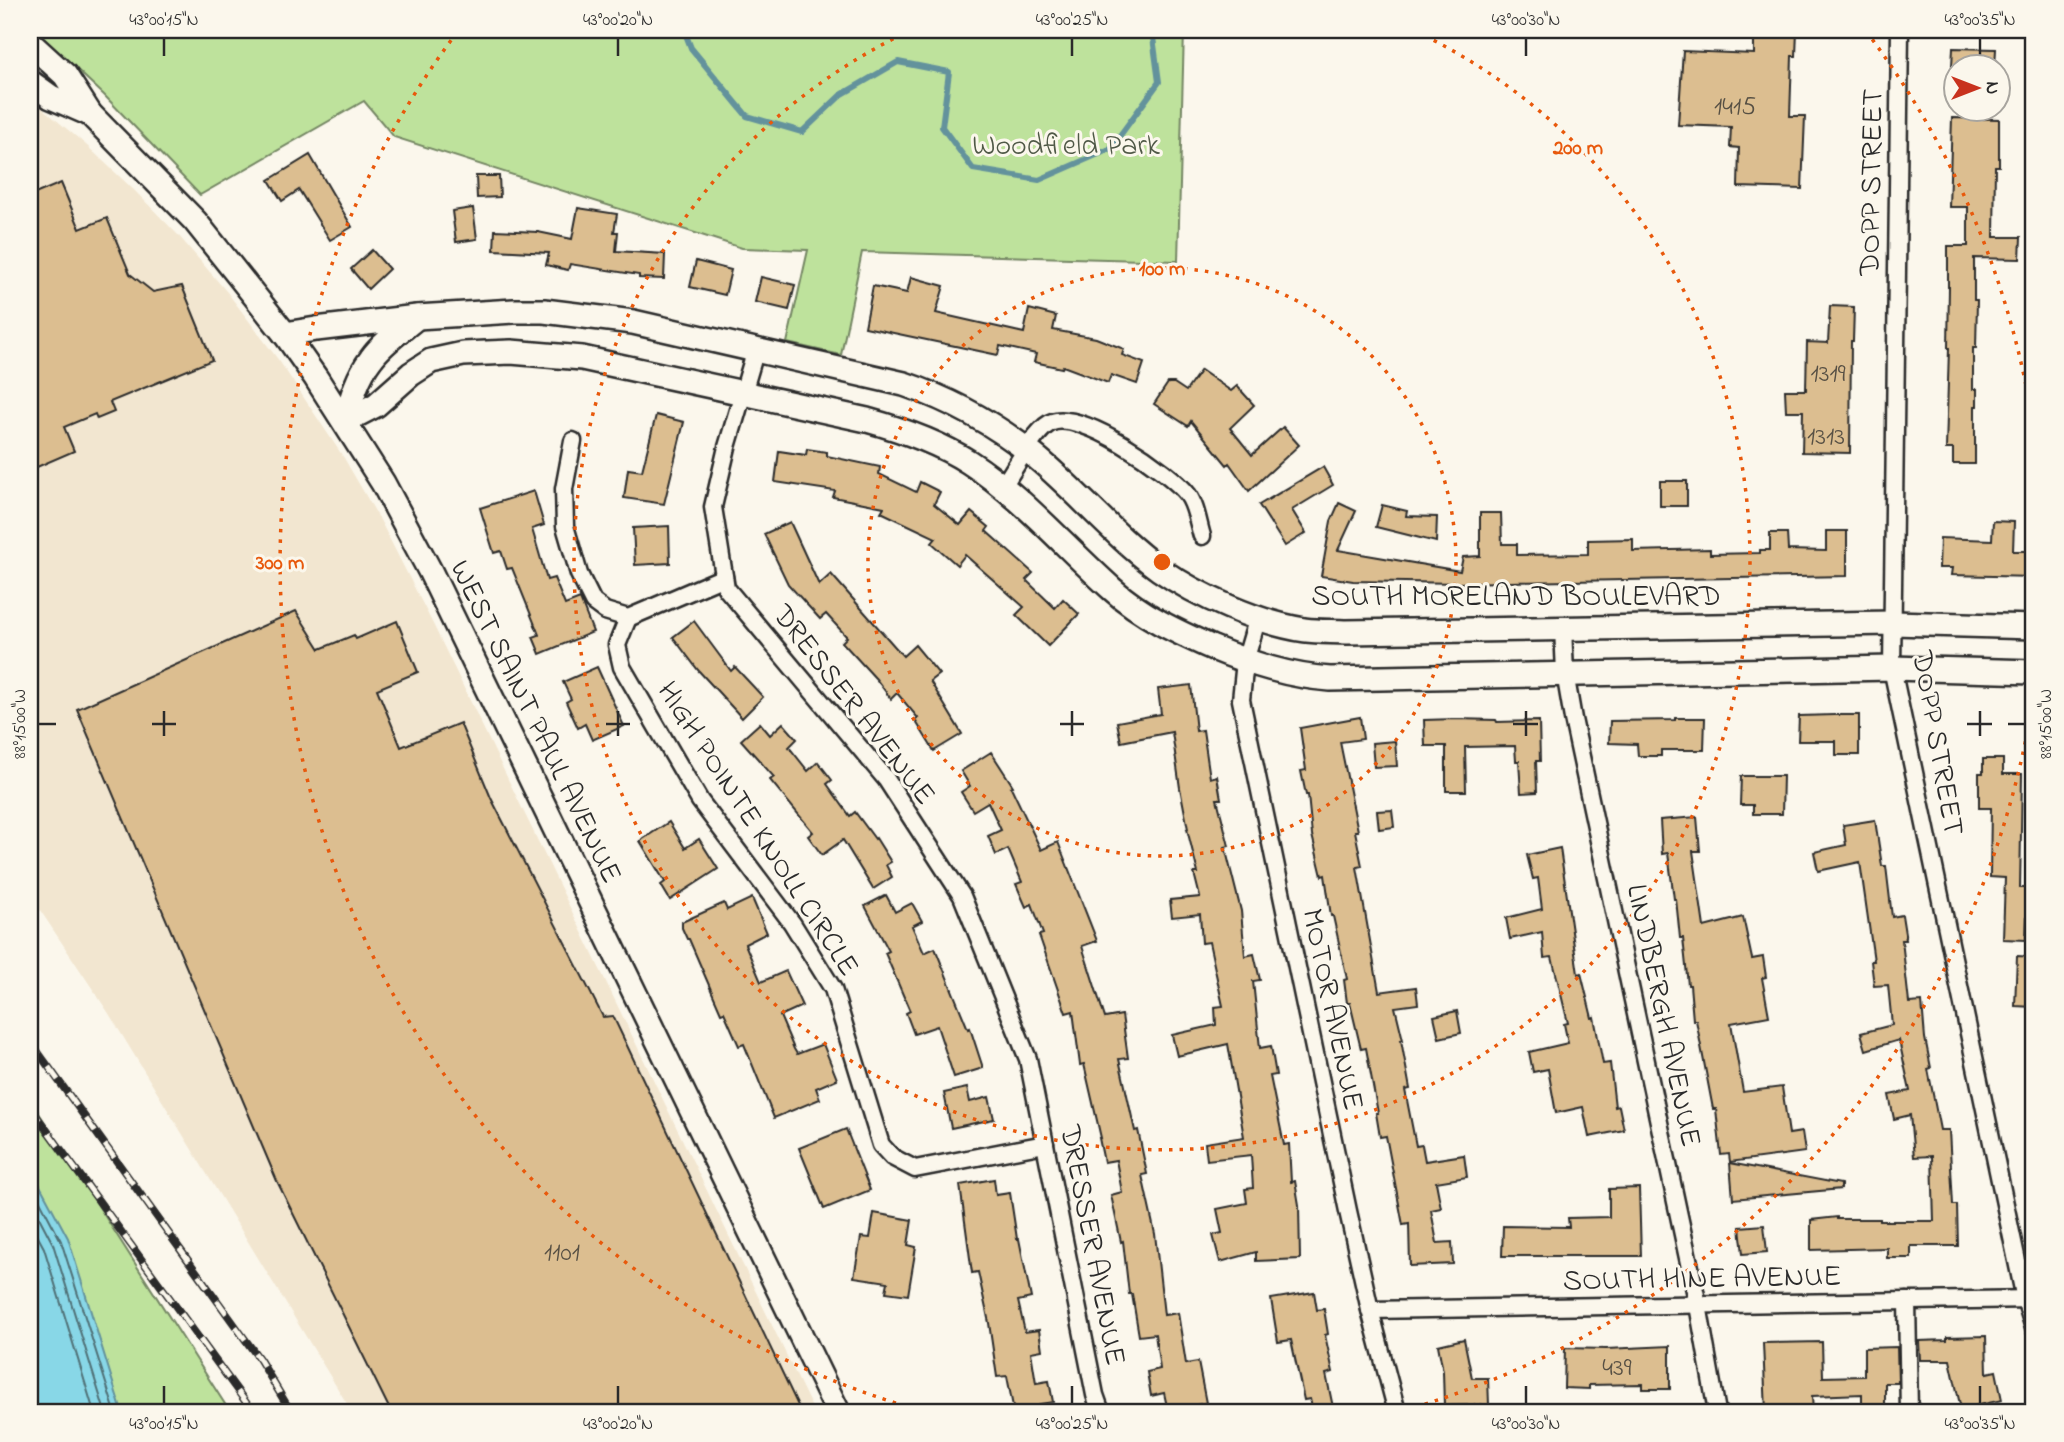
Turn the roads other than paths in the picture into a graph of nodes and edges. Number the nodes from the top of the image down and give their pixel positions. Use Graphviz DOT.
graph roads {
  1 [pos="1900,30"];
  2 [pos="30,43"];
  3 [pos="30,82"];
  4 [pos="90,114"];
  5 [pos="481,313"];
  6 [pos="417,317"];
  7 [pos="285,334"];
  8 [pos="756,349"];
  9 [pos="485,353"];
  10 [pos="743,393"];
  11 [pos="345,421"];
  12 [pos="573,441"];
  13 [pos="1027,450"];
  14 [pos="1002,488"];
  15 [pos="1202,536"];
  16 [pos="724,577"];
  17 [pos="1258,617"];
  18 [pos="628,618"];
  19 [pos="1892,623"];
  20 [pos="2034,627"];
  21 [pos="1563,628"];
  22 [pos="1245,661"];
  23 [pos="1892,668"];
  24 [pos="2034,672"];
  25 [pos="1565,673"];
  26 [pos="1045,1144"];
  27 [pos="2030,1299"];
  28 [pos="1907,1301"];
  29 [pos="1698,1305"];
  30 [pos="1370,1310"];
  31 [pos="2034,1328"];
  32 [pos="838,1412"];
  33 [pos="1101,1412"];
  34 [pos="1397,1412"];
  35 [pos="1717,1412"];
  36 [pos="1909,1412"];
  1 -- 19 [label="street, DOPP STREET"];
  2 -- 4 [label="street, WEST SAINT PAUL AVENUE"];
  3 -- 4 [label="street, WEST SAINT PAUL AVENUE"];
  4 -- 7 [label="street, WEST SAINT PAUL AVENUE"];
  5 -- 6 [label="street, SOUTH MORELAND BOULEVARD"];
  5 -- 8 [label="street, SOUTH MORELAND BOULEVARD"];
  5 -- 9 [label="street"];
  6 -- 7 [label="street, SOUTH MORELAND BOULEVARD"];
  6 -- 11 [label="street"];
  7 -- 11 [label="street, WEST SAINT PAUL AVENUE"];
  8 -- 10 [label="street, DRESSER AVENUE"];
  8 -- 13 [label="street, SOUTH MORELAND BOULEVARD"];
  9 -- 10 [label="street"];
  9 -- 11 [label="street"];
  10 -- 14 [label="street"];
  10 -- 16 [label="street, DRESSER AVENUE"];
  11 -- 32 [label="street, WEST SAINT PAUL AVENUE"];
  12 -- 18 [label="street"];
  13 -- 14 [label="street"];
  13 -- 15 [label="street"];
  13 -- 17 [label="street, SOUTH MORELAND BOULEVARD"];
  14 -- 22 [label="street"];
  16 -- 18 [label="street"];
  16 -- 26 [label="street, DRESSER AVENUE"];
  17 -- 21 [label="street, SOUTH MORELAND BOULEVARD"];
  17 -- 22 [label="street, MOTOR AVENUE"];
  18 -- 26 [label="street, HIGH POINTE KNOLL CIRCLE"];
  19 -- 20 [label="street, SOUTH MORELAND BOULEVARD"];
  19 -- 21 [label="street, SOUTH MORELAND BOULEVARD"];
  19 -- 23 [label="street, DOPP STREET"];
  21 -- 25 [label="street, LINDBERGH AVENUE"];
  22 -- 25 [label="street"];
  22 -- 30 [label="street, MOTOR AVENUE"];
  23 -- 24 [label="street"];
  23 -- 25 [label="street"];
  23 -- 27 [label="street, DOPP STREET"];
  25 -- 29 [label="street, LINDBERGH AVENUE"];
  26 -- 33 [label="street, DRESSER AVENUE"];
  27 -- 28 [label="street, SOUTH HINE AVENUE"];
  27 -- 31 [label="street, DOPP STREET"];
  28 -- 29 [label="street, SOUTH HINE AVENUE"];
  28 -- 36 [label="street"];
  29 -- 30 [label="street, SOUTH HINE AVENUE"];
  29 -- 35 [label="street, LINDBERGH AVENUE"];
  30 -- 34 [label="street, MOTOR AVENUE"];
}
